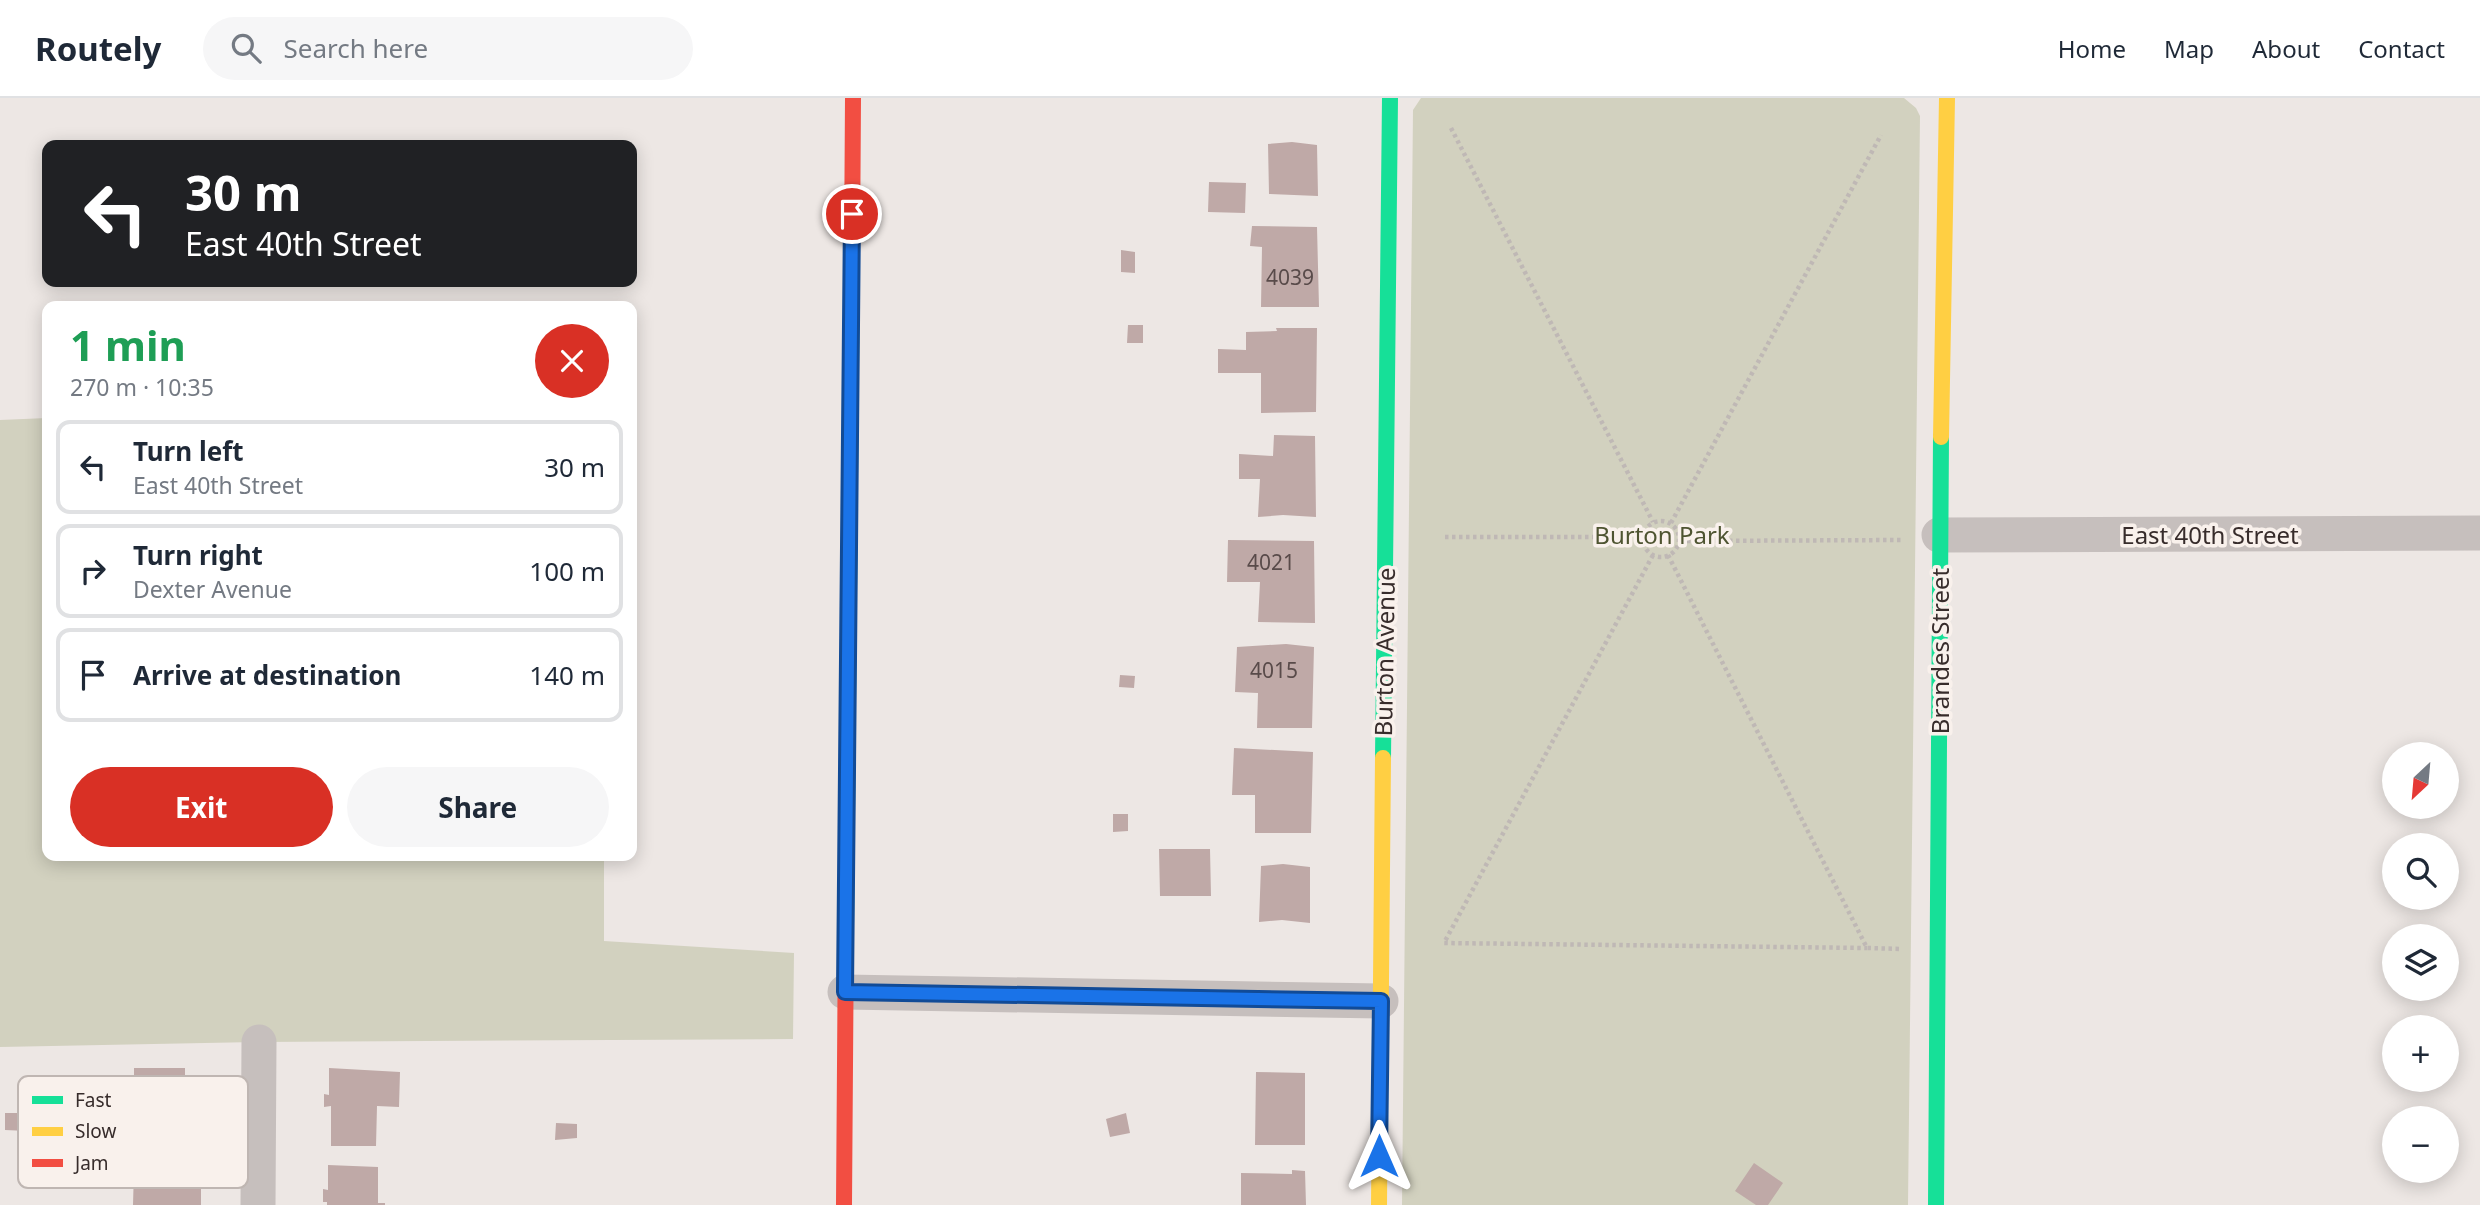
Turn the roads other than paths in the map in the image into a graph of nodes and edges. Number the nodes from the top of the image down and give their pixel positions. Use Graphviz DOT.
graph roads {
  1 [pos="853,98"];
  2 [pos="1390,98"];
  3 [pos="1947,98"];
  4 [pos="2480,533"];
  5 [pos="1927,538"];
  6 [pos="845,992"];
  7 [pos="1381,1001"];
  8 [pos="259,1042"];
  9 [pos="258,1205"];
  10 [pos="844,1205"];
  11 [pos="1378,1205"];
  12 [pos="1936,1205"];
  1 -- 6 [label="street"];
  2 -- 7 [label="street, Burton Avenue"];
  3 -- 5 [label="street, Brandes Street"];
  4 -- 5 [label="street, East 40th Street"];
  5 -- 12 [label="street, Brandes Street"];
  6 -- 7 [label="street"];
  6 -- 10 [label="street"];
  7 -- 11 [label="street, Burton Avenue"];
  8 -- 9 [label="street"];
}
